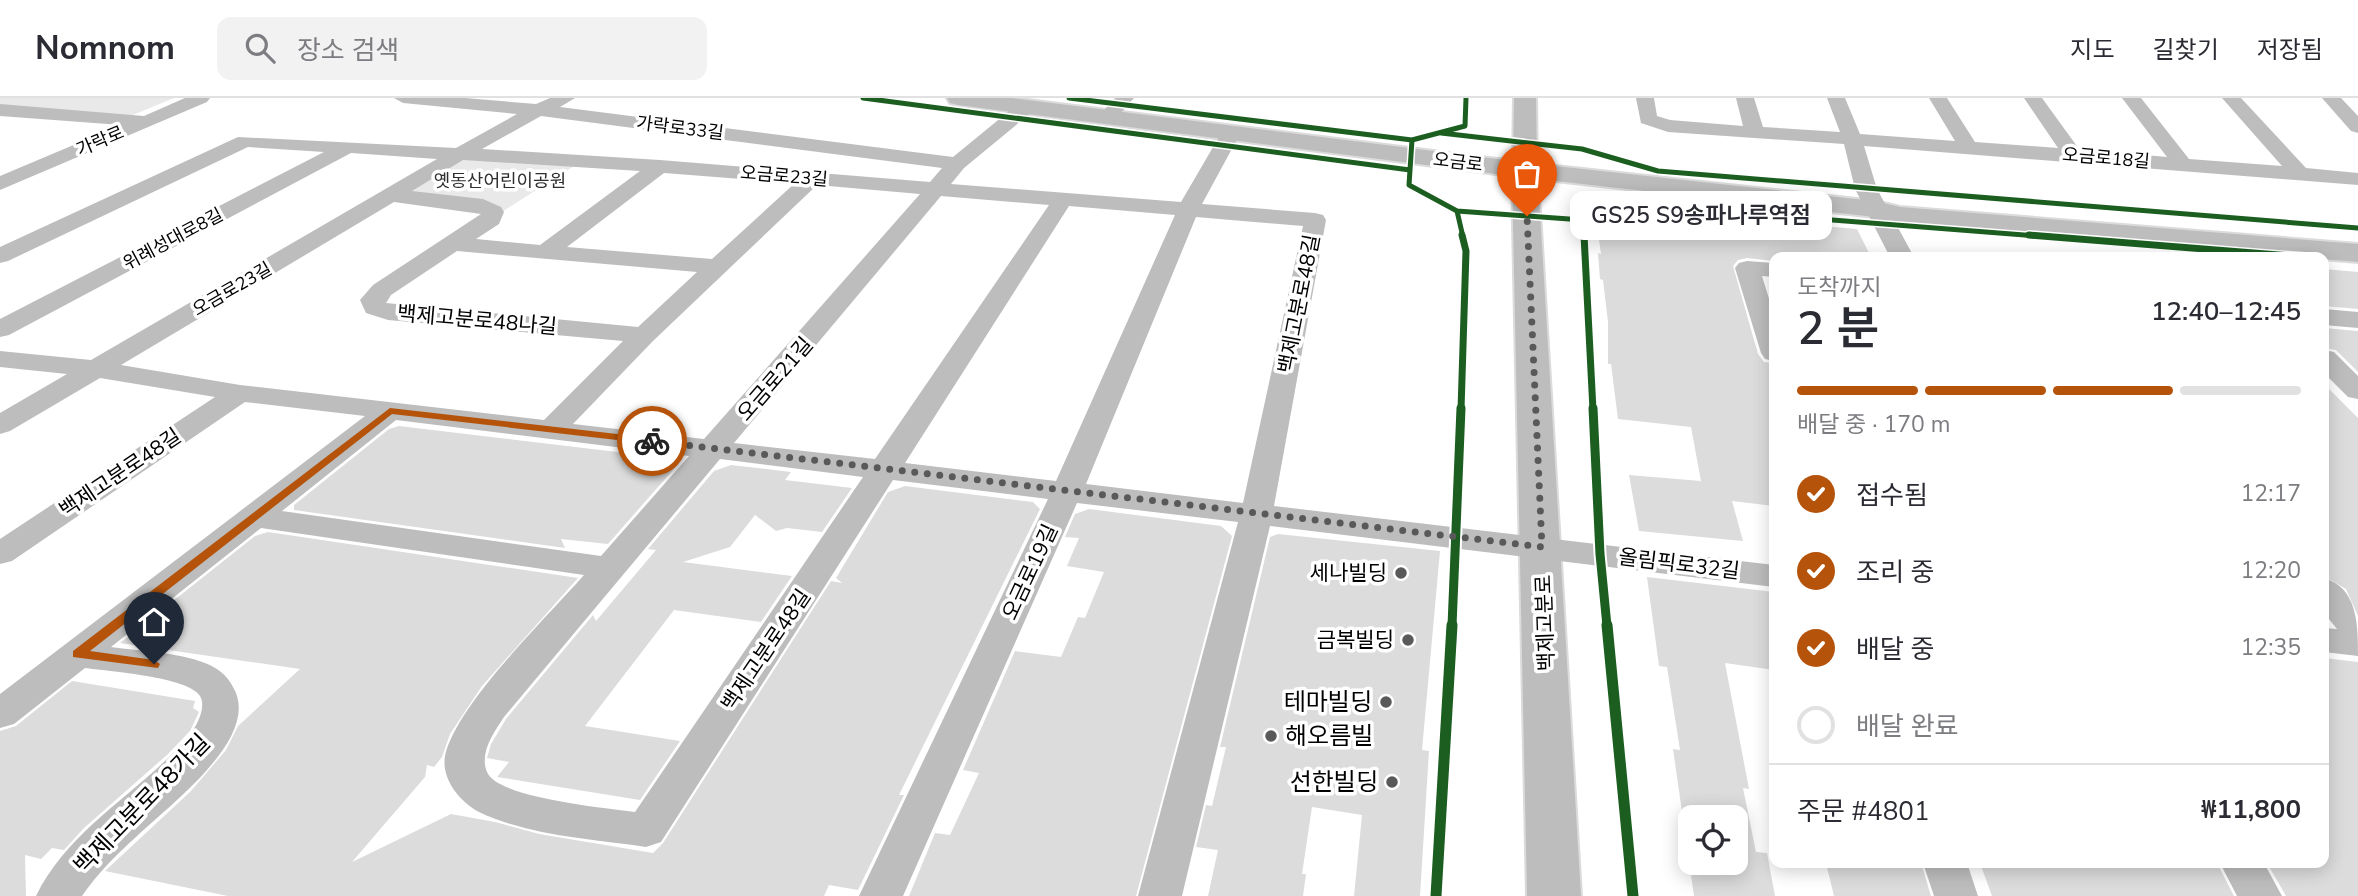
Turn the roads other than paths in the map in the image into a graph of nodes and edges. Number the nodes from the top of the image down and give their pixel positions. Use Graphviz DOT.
graph roads {
  1 [pos="201,98"];
  2 [pos="403,98"];
  3 [pos="566,98"];
  4 [pos="958,98"];
  5 [pos="1125,98"];
  6 [pos="1525,98"];
  7 [pos="1645,98"];
  8 [pos="1745,98"];
  9 [pos="1836,98"];
  10 [pos="1938,98"];
  11 [pos="2033,98"];
  12 [pos="2131,98"];
  13 [pos="2231,98"];
  14 [pos="2330,98"];
  15 [pos="1026,107"];
  16 [pos="0,110"];
  17 [pos="538,110"];
  18 [pos="1105,118"];
  19 [pos="148,121"];
  20 [pos="2358,127"];
  21 [pos="1755,132"];
  22 [pos="1230,134"];
  23 [pos="1853,141"];
  24 [pos="347,148"];
  25 [pos="1969,148"];
  26 [pos="463,152"];
  27 [pos="2073,155"];
  28 [pos="957,164"];
  29 [pos="2183,164"];
  30 [pos="660,166"];
  31 [pos="1525,170"];
  32 [pos="2301,175"];
  33 [pos="813,178"];
  34 [pos="2358,179"];
  35 [pos="0,184"];
  36 [pos="937,188"];
  37 [pos="392,195"];
  38 [pos="1064,198"];
  39 [pos="1189,208"];
  40 [pos="1875,209"];
  41 [pos="2358,236"];
  42 [pos="452,244"];
  43 [pos="545,252"];
  44 [pos="1899,252"];
  45 [pos="2358,253"];
  46 [pos="0,256"];
  47 [pos="717,267"];
  48 [pos="1769,270"];
  49 [pos="2329,317"];
  50 [pos="2358,320"];
  51 [pos="0,330"];
  52 [pos="644,335"];
  53 [pos="1769,337"];
  54 [pos="0,359"];
  55 [pos="2329,363"];
  56 [pos="97,369"];
  57 [pos="2358,391"];
  58 [pos="240,393"];
  59 [pos="390,411"];
  60 [pos="0,425"];
  61 [pos="551,430"];
  62 [pos="715,448"];
  63 [pos="887,469"];
  64 [pos="1068,491"];
  65 [pos="1257,512"];
  66 [pos="254,517"];
  67 [pos="1542,547"];
  68 [pos="0,554"];
  69 [pos="610,568"];
  70 [pos="1769,575"];
  71 [pos="2329,595"];
  72 [pos="2358,632"];
  73 [pos="2329,641"];
  74 [pos="2358,644"];
  75 [pos="78,654"];
  76 [pos="0,715"];
  77 [pos="646,830"];
  78 [pos="1947,868"];
  79 [pos="2245,868"];
  80 [pos="58,896"];
  81 [pos="881,896"];
  82 [pos="1160,896"];
  83 [pos="1555,896"];
  84 [pos="1956,896"];
  85 [pos="2260,896"];
  1 -- 19 [label="street, 가락로"];
  2 -- 17 [label="street, 가락로33길"];
  3 -- 17 [label="street, 오금로23길"];
  4 -- 15 [label="main road, 오금로"];
  5 -- 18 [label="street"];
  6 -- 31 [label="main road, 백제고분로"];
  7 -- 21 [label="street, 오금로18길"];
  8 -- 21 [label="street"];
  9 -- 23 [label="street"];
  10 -- 25 [label="street"];
  11 -- 27 [label="street"];
  12 -- 29 [label="street"];
  13 -- 32 [label="street"];
  14 -- 20 [label="street"];
  15 -- 18 [label="main road, 오금로"];
  15 -- 28 [label="street, 오금로21길"];
  16 -- 19 [label="street"];
  17 -- 26 [label="street, 오금로23길"];
  17 -- 28 [label="street, 가락로33길"];
  18 -- 22 [label="main road, 오금로"];
  19 -- 35 [label="street, 가락로"];
  21 -- 23 [label="street, 오금로18길"];
  22 -- 31 [label="main road, 오금로"];
  22 -- 39 [label="street, 오금로19길"];
  23 -- 25 [label="street, 오금로18길"];
  23 -- 40 [label="street"];
  24 -- 26 [label="street, 오금로23길"];
  24 -- 46 [label="street, 오금로23길"];
  24 -- 51 [label="street, 위례성대로8길"];
  25 -- 27 [label="street, 오금로18길"];
  26 -- 30 [label="street, 오금로23길"];
  26 -- 37 [label="street, 오금로23길"];
  27 -- 29 [label="street, 오금로18길"];
  28 -- 36 [label="street, 오금로21길"];
  29 -- 32 [label="street, 오금로18길"];
  30 -- 33 [label="street, 오금로23길"];
  30 -- 43 [label="street"];
  31 -- 40 [label="main road, 오금로"];
  31 -- 67 [label="main road, 백제고분로"];
  32 -- 34 [label="street, 오금로18길"];
  33 -- 36 [label="street, 오금로23길"];
  33 -- 47 [label="street"];
  36 -- 38 [label="street"];
  36 -- 62 [label="street, 오금로21길"];
  37 -- 42 [label="street, 백제고분로48나길"];
  37 -- 56 [label="street, 오금로23길"];
  38 -- 39 [label="street"];
  38 -- 63 [label="street, 백제고분로48길"];
  39 -- 64 [label="street, 오금로19길"];
  39 -- 65 [label="street, 백제고분로48길"];
  40 -- 41 [label="main road, 오금로"];
  40 -- 44 [label="street"];
  40 -- 45 [label="main road, 오금로"];
  42 -- 43 [label="street"];
  42 -- 52 [label="street, 백제고분로48나길"];
  43 -- 47 [label="street"];
  47 -- 52 [label="street"];
  48 -- 53 [label="street"];
  49 -- 50 [label="street"];
  52 -- 61 [label="street"];
  54 -- 56 [label="street"];
  55 -- 57 [label="street"];
  56 -- 58 [label="street"];
  56 -- 60 [label="street, 오금로23길"];
  58 -- 59 [label="street"];
  58 -- 68 [label="street, 백제고분로48길"];
  59 -- 61 [label="street"];
  59 -- 66 [label="street"];
  61 -- 62 [label="street"];
  62 -- 63 [label="street"];
  62 -- 69 [label="street, 오금로21길"];
  63 -- 64 [label="street"];
  63 -- 77 [label="street, 백제고분로48길"];
  64 -- 65 [label="street"];
  64 -- 81 [label="street, 오금로19길"];
  65 -- 67 [label="street"];
  65 -- 82 [label="street, 백제고분로48길"];
  66 -- 69 [label="street"];
  66 -- 75 [label="street"];
  67 -- 70 [label="street, 올림픽로32길"];
  67 -- 83 [label="main road, 백제고분로"];
  69 -- 77 [label="street, 오금로21길"];
  71 -- 72 [label="street"];
  73 -- 74 [label="street"];
  75 -- 76 [label="street"];
  75 -- 80 [label="street, 백제고분로48가길"];
  78 -- 84 [label="street"];
  79 -- 85 [label="street"];
}
